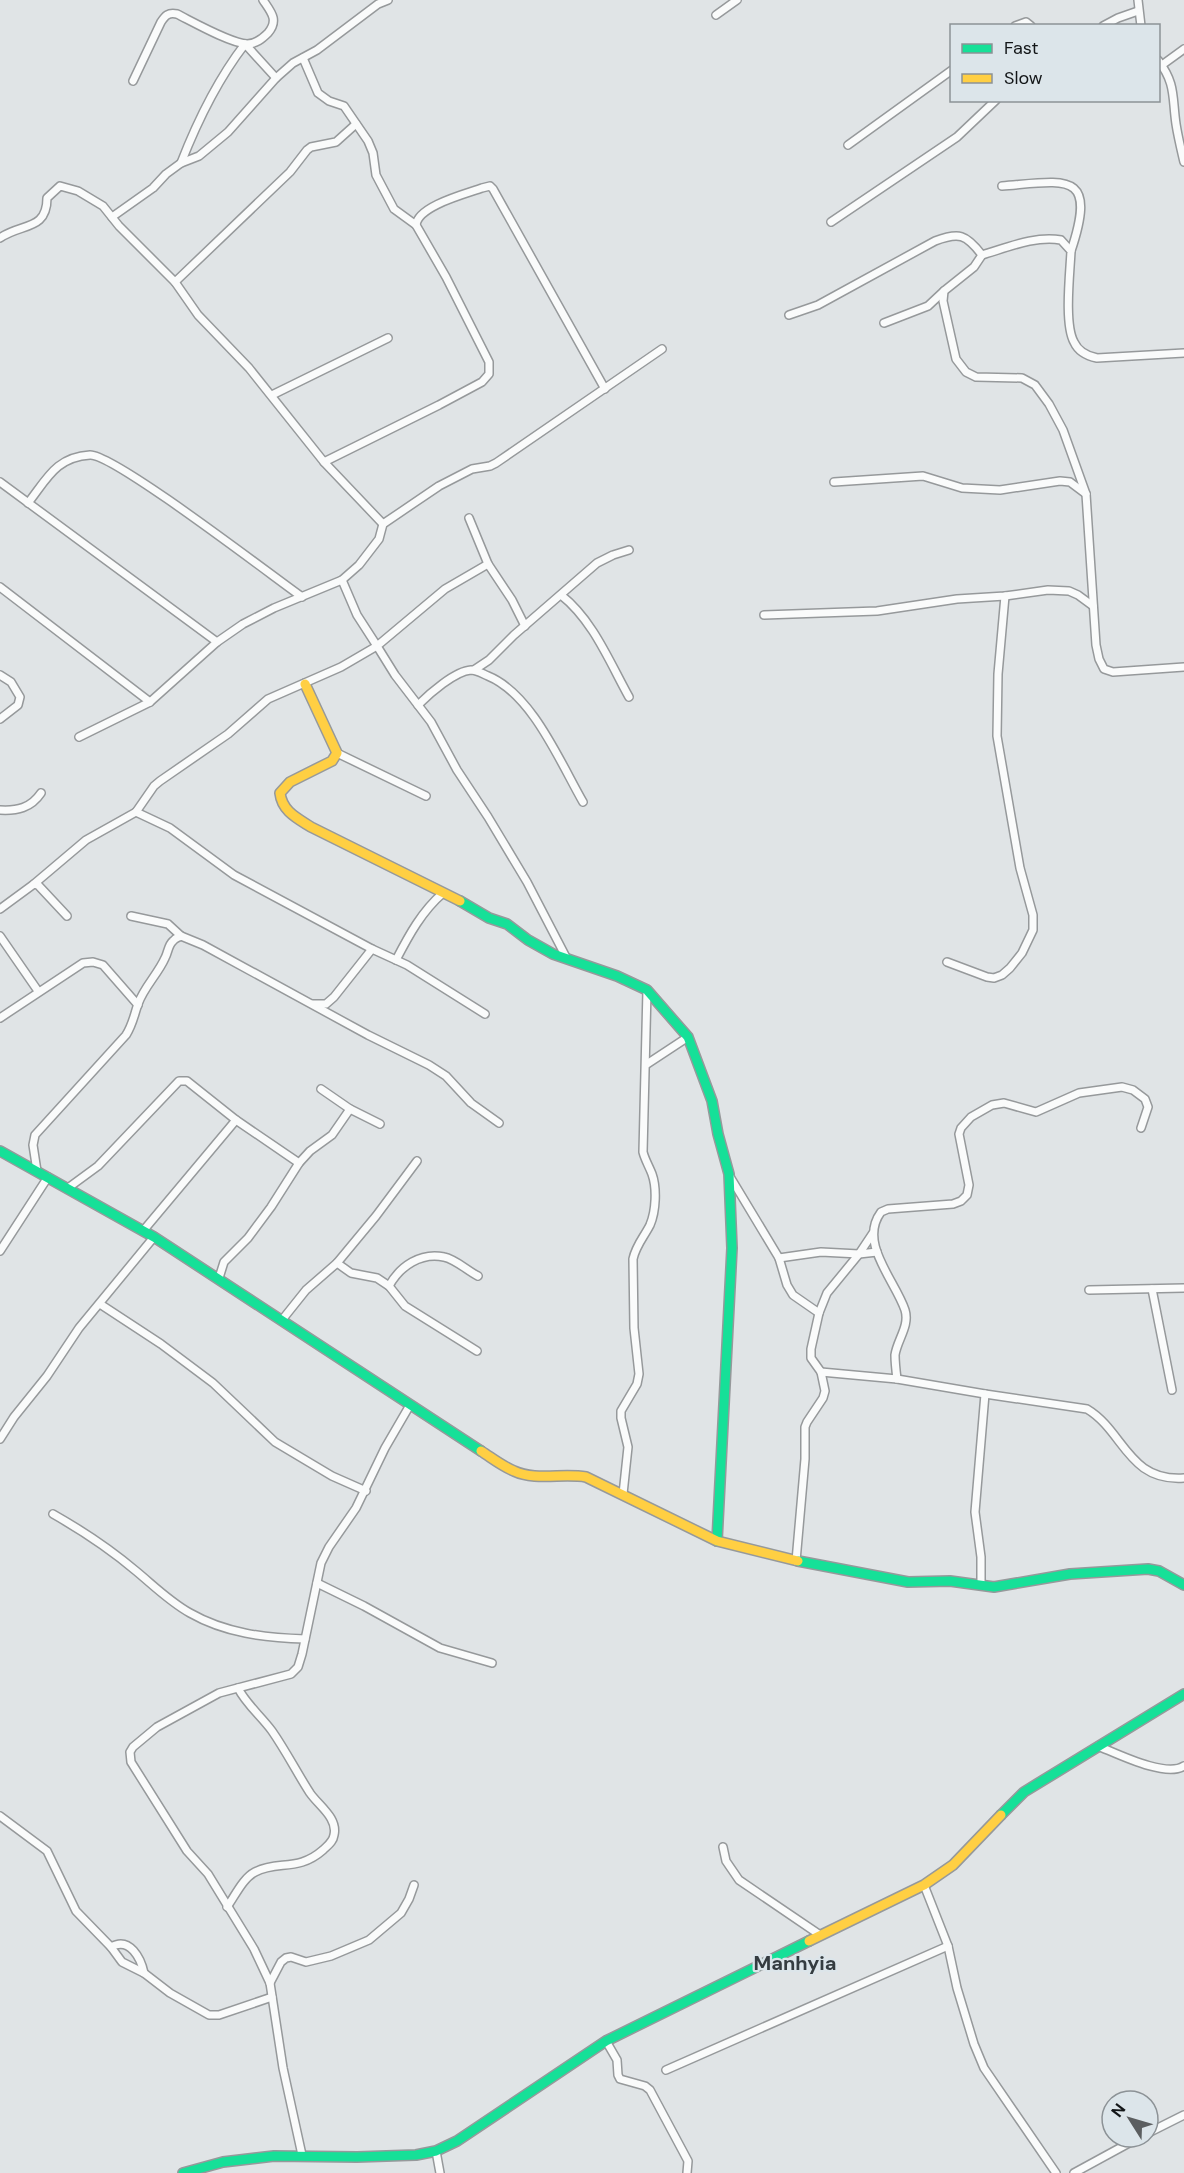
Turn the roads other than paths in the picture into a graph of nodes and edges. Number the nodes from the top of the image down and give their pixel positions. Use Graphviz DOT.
graph roads {
  1 [pos="263,0"];
  2 [pos="388,0"];
  3 [pos="737,0"];
  4 [pos="1138,0"];
  5 [pos="1138,11"];
  6 [pos="716,15"];
  7 [pos="1107,24"];
  8 [pos="1141,24"];
  9 [pos="245,44"];
  10 [pos="1184,49"];
  11 [pos="303,58"];
  12 [pos="1160,62"];
  13 [pos="950,71"];
  14 [pos="276,78"];
  15 [pos="133,81"];
  16 [pos="994,102"];
  17 [pos="356,124"];
  18 [pos="848,145"];
  19 [pos="1184,162"];
  20 [pos="181,163"];
  21 [pos="1002,186"];
  22 [pos="112,217"];
  23 [pos="831,222"];
  24 [pos="416,225"];
  25 [pos="0,238"];
  26 [pos="1071,251"];
  27 [pos="982,255"];
  28 [pos="175,282"];
  29 [pos="944,291"];
  30 [pos="789,315"];
  31 [pos="884,323"];
  32 [pos="388,338"];
  33 [pos="662,349"];
  34 [pos="1184,353"];
  35 [pos="605,389"];
  36 [pos="272,395"];
  37 [pos="324,462"];
  38 [pos="0,482"];
  39 [pos="834,482"];
  40 [pos="1086,494"];
  41 [pos="28,504"];
  42 [pos="469,518"];
  43 [pos="383,524"];
  44 [pos="629,550"];
  45 [pos="488,564"];
  46 [pos="342,580"];
  47 [pos="0,586"];
  48 [pos="561,595"];
  49 [pos="1005,596"];
  50 [pos="302,597"];
  51 [pos="1093,606"];
  52 [pos="764,615"];
  53 [pos="525,626"];
  54 [pos="217,642"];
  55 [pos="377,646"];
  56 [pos="1184,667"];
  57 [pos="474,669"];
  58 [pos="0,675"];
  59 [pos="304,684"];
  60 [pos="629,697"];
  61 [pos="150,702"];
  62 [pos="418,705"];
  63 [pos="0,719"];
  64 [pos="79,737"];
  65 [pos="337,753"];
  66 [pos="40,793"];
  67 [pos="426,796"];
  68 [pos="583,802"];
  69 [pos="0,810"];
  70 [pos="136,812"];
  71 [pos="34,884"];
  72 [pos="443,893"];
  73 [pos="0,909"];
  74 [pos="67,916"];
  75 [pos="131,916"];
  76 [pos="0,936"];
  77 [pos="181,936"];
  78 [pos="372,949"];
  79 [pos="567,959"];
  80 [pos="396,960"];
  81 [pos="947,962"];
  82 [pos="647,990"];
  83 [pos="38,991"];
  84 [pos="311,1004"];
  85 [pos="138,1005"];
  86 [pos="486,1014"];
  87 [pos="0,1018"];
  88 [pos="688,1037"];
  89 [pos="647,1064"];
  90 [pos="321,1089"];
  91 [pos="350,1109"];
  92 [pos="237,1120"];
  93 [pos="499,1123"];
  94 [pos="380,1124"];
  95 [pos="1141,1128"];
  96 [pos="0,1151"];
  97 [pos="417,1161"];
  98 [pos="299,1163"];
  99 [pos="37,1171"];
  100 [pos="729,1174"];
  101 [pos="48,1177"];
  102 [pos="68,1188"];
  103 [pos="143,1231"];
  104 [pos="873,1233"];
  105 [pos="154,1237"];
  106 [pos="0,1251"];
  107 [pos="877,1252"];
  108 [pos="859,1254"];
  109 [pos="779,1258"];
  110 [pos="337,1263"];
  111 [pos="478,1276"];
  112 [pos="219,1278"];
  113 [pos="389,1286"];
  114 [pos="1184,1288"];
  115 [pos="1152,1289"];
  116 [pos="1089,1290"];
  117 [pos="100,1304"];
  118 [pos="819,1313"];
  119 [pos="282,1320"];
  120 [pos="477,1351"];
  121 [pos="821,1372"];
  122 [pos="897,1378"];
  123 [pos="1172,1390"];
  124 [pos="985,1395"];
  125 [pos="410,1405"];
  126 [pos="0,1439"];
  127 [pos="1184,1478"];
  128 [pos="366,1491"];
  129 [pos="623,1494"];
  130 [pos="53,1514"];
  131 [pos="717,1541"];
  132 [pos="796,1562"];
  133 [pos="317,1583"];
  134 [pos="981,1585"];
  135 [pos="1184,1585"];
  136 [pos="305,1639"];
  137 [pos="492,1663"];
  138 [pos="238,1688"];
  139 [pos="1184,1694"];
  140 [pos="1098,1746"];
  141 [pos="1184,1766"];
  142 [pos="0,1816"];
  143 [pos="723,1847"];
  144 [pos="414,1885"];
  145 [pos="924,1885"];
  146 [pos="227,1907"];
  147 [pos="820,1935"];
  148 [pos="111,1947"];
  149 [pos="948,1947"];
  150 [pos="144,1973"];
  151 [pos="270,1983"];
  152 [pos="272,1997"];
  153 [pos="606,2041"];
  154 [pos="666,2070"];
  155 [pos="1184,2115"];
  156 [pos="1160,2127"];
  157 [pos="1118,2149"];
  158 [pos="436,2151"];
  159 [pos="302,2156"];
  160 [pos="183,2173"];
  161 [pos="440,2173"];
  162 [pos="687,2173"];
  163 [pos="1056,2173"];
  164 [pos="1074,2173"];
  1 -- 9 [label="street"];
  2 -- 11 [label="street"];
  3 -- 6 [label="street"];
  4 -- 5 [label="street"];
  5 -- 7 [label="street"];
  5 -- 8 [label="street"];
  9 -- 14 [label="street"];
  9 -- 15 [label="street"];
  9 -- 20 [label="street"];
  10 -- 12 [label="street"];
  11 -- 14 [label="street"];
  11 -- 17 [label="street"];
  12 -- 19 [label="street"];
  13 -- 18 [label="street"];
  14 -- 20 [label="street"];
  16 -- 23 [label="street"];
  17 -- 24 [label="street"];
  17 -- 28 [label="street"];
  20 -- 22 [label="street"];
  21 -- 26 [label="street"];
  22 -- 25 [label="street"];
  22 -- 28 [label="street"];
  24 -- 35 [label="street"];
  24 -- 37 [label="street"];
  26 -- 27 [label="street"];
  26 -- 34 [label="street"];
  27 -- 29 [label="street"];
  27 -- 30 [label="street"];
  28 -- 36 [label="street"];
  29 -- 31 [label="street"];
  29 -- 40 [label="street"];
  32 -- 36 [label="street"];
  33 -- 35 [label="street"];
  35 -- 43 [label="street"];
  36 -- 37 [label="street"];
  37 -- 43 [label="street"];
  38 -- 41 [label="street"];
  39 -- 40 [label="street"];
  40 -- 51 [label="street"];
  41 -- 50 [label="street"];
  41 -- 54 [label="street"];
  42 -- 45 [label="street"];
  43 -- 46 [label="street"];
  44 -- 48 [label="street"];
  45 -- 53 [label="street"];
  45 -- 55 [label="street"];
  46 -- 50 [label="street"];
  46 -- 55 [label="street"];
  47 -- 61 [label="street"];
  48 -- 53 [label="street"];
  48 -- 60 [label="street"];
  49 -- 51 [label="street"];
  49 -- 52 [label="street"];
  49 -- 81 [label="street"];
  50 -- 54 [label="street"];
  51 -- 56 [label="street"];
  53 -- 57 [label="street"];
  54 -- 61 [label="street"];
  55 -- 59 [label="street"];
  55 -- 62 [label="street"];
  57 -- 62 [label="street"];
  57 -- 68 [label="street"];
  58 -- 63 [label="street"];
  59 -- 65 [label="street"];
  59 -- 70 [label="street"];
  61 -- 64 [label="street"];
  62 -- 79 [label="street"];
  65 -- 67 [label="street"];
  65 -- 72 [label="street"];
  66 -- 69 [label="street"];
  70 -- 71 [label="street"];
  70 -- 78 [label="street"];
  71 -- 73 [label="street"];
  71 -- 74 [label="street"];
  72 -- 79 [label="street"];
  72 -- 80 [label="street"];
  75 -- 77 [label="street"];
  76 -- 83 [label="street"];
  77 -- 84 [label="street"];
  77 -- 85 [label="street"];
  78 -- 80 [label="street"];
  78 -- 84 [label="street"];
  79 -- 82 [label="street"];
  80 -- 86 [label="street"];
  82 -- 88 [label="street"];
  82 -- 89 [label="street"];
  83 -- 85 [label="street"];
  83 -- 87 [label="street"];
  84 -- 93 [label="street"];
  85 -- 99 [label="street"];
  88 -- 89 [label="street"];
  88 -- 100 [label="street"];
  89 -- 129 [label="street"];
  90 -- 91 [label="street"];
  91 -- 94 [label="street"];
  91 -- 98 [label="street"];
  92 -- 98 [label="street"];
  92 -- 102 [label="street"];
  92 -- 103 [label="street"];
  95 -- 104 [label="street"];
  96 -- 99 [label="street"];
  97 -- 110 [label="street"];
  98 -- 112 [label="street"];
  99 -- 101 [label="street"];
  100 -- 109 [label="street"];
  100 -- 131 [label="street"];
  101 -- 102 [label="street"];
  101 -- 106 [label="street"];
  102 -- 103 [label="street"];
  103 -- 105 [label="street"];
  104 -- 107 [label="street"];
  104 -- 108 [label="street"];
  105 -- 112 [label="street"];
  105 -- 117 [label="street"];
  107 -- 108 [label="street"];
  107 -- 122 [label="street"];
  108 -- 109 [label="street"];
  108 -- 118 [label="street"];
  109 -- 118 [label="street"];
  110 -- 113 [label="street"];
  110 -- 119 [label="street"];
  111 -- 113 [label="street"];
  112 -- 119 [label="street"];
  113 -- 120 [label="street"];
  114 -- 115 [label="street"];
  115 -- 116 [label="street"];
  115 -- 123 [label="street"];
  117 -- 126 [label="street"];
  117 -- 128 [label="street"];
  118 -- 121 [label="street"];
  119 -- 125 [label="street"];
  121 -- 122 [label="street"];
  121 -- 132 [label="street"];
  122 -- 124 [label="street"];
  124 -- 127 [label="street"];
  124 -- 134 [label="street"];
  125 -- 128 [label="street"];
  125 -- 129 [label="street"];
  128 -- 133 [label="street"];
  129 -- 131 [label="street"];
  130 -- 136 [label="street"];
  131 -- 132 [label="street"];
  132 -- 134 [label="street"];
  133 -- 136 [label="street"];
  133 -- 137 [label="street"];
  134 -- 135 [label="street"];
  136 -- 138 [label="street"];
  138 -- 146 [label="street"];
  138 -- 146 [label="street"];
  139 -- 140 [label="street"];
  140 -- 141 [label="street"];
  140 -- 145 [label="street"];
  142 -- 148 [label="street"];
  143 -- 147 [label="street"];
  144 -- 151 [label="street"];
  145 -- 147 [label="street"];
  145 -- 149 [label="street"];
  146 -- 151 [label="street"];
  147 -- 153 [label="street"];
  148 -- 150 [label="street"];
  148 -- 150 [label="street"];
  149 -- 154 [label="street"];
  149 -- 163 [label="street"];
  150 -- 152 [label="street"];
  151 -- 152 [label="street"];
  152 -- 159 [label="street"];
  153 -- 158 [label="street"];
  153 -- 162 [label="street"];
  155 -- 156 [label="street"];
  157 -- 164 [label="street"];
  158 -- 159 [label="street"];
  158 -- 161 [label="street"];
  159 -- 160 [label="street"];
}
